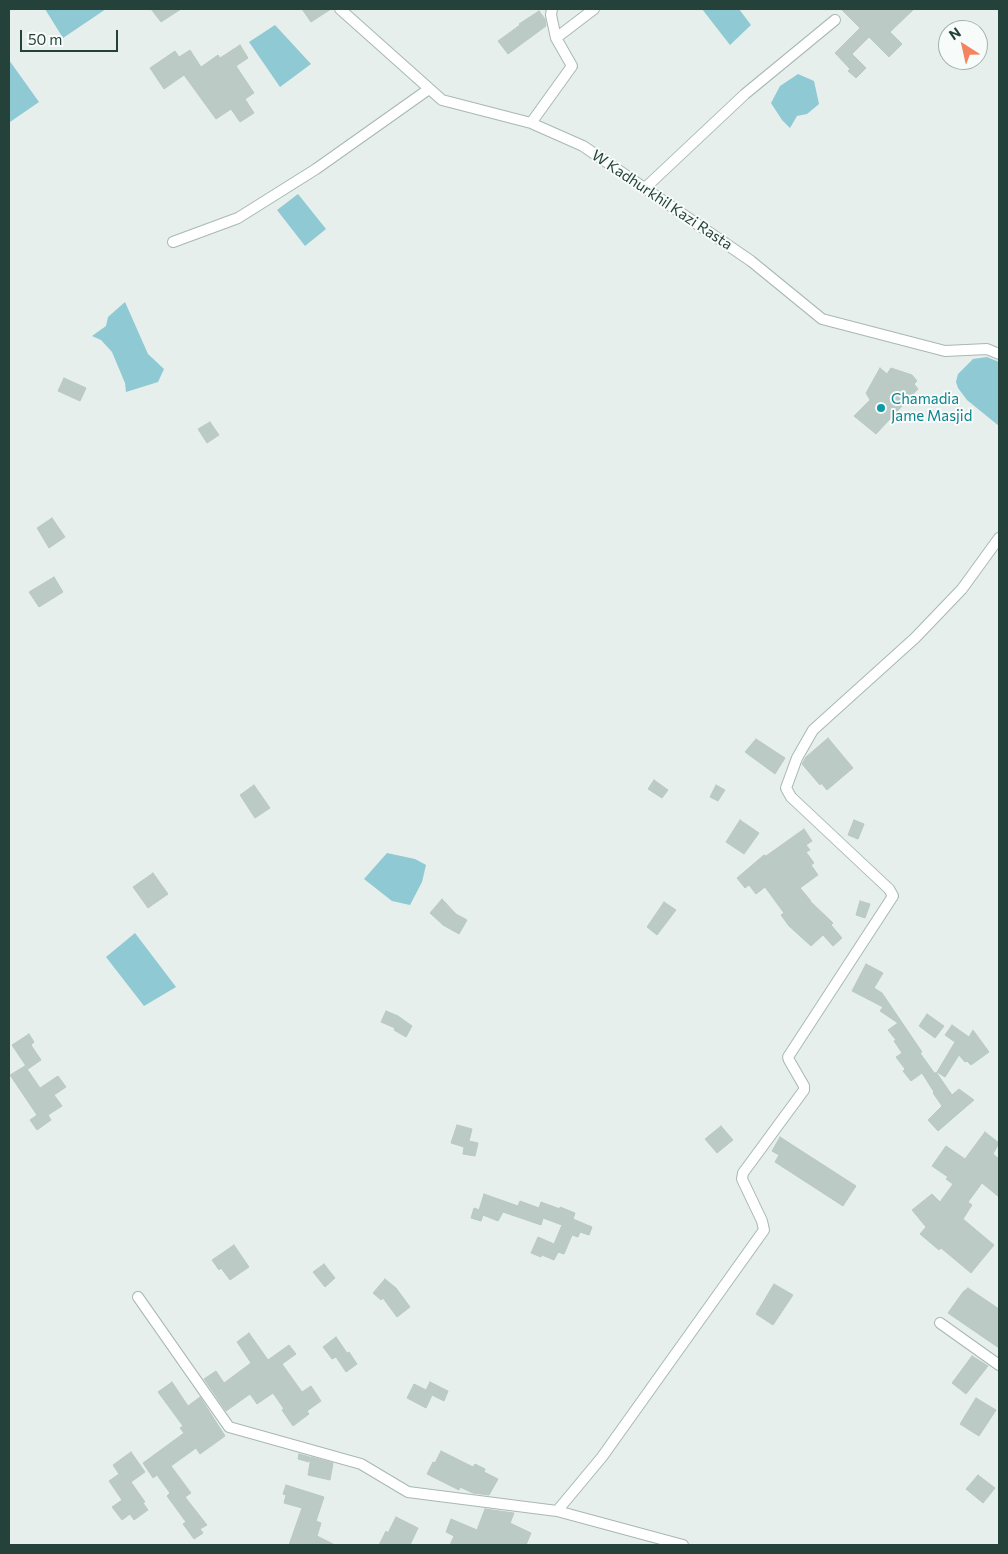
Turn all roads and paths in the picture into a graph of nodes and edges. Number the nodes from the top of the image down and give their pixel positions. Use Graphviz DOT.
graph roads {
  1 [pos="340,9"];
  2 [pos="552,9"];
  3 [pos="594,9"];
  4 [pos="835,20"];
  5 [pos="556,38"];
  6 [pos="429,89"];
  7 [pos="531,123"];
  8 [pos="645,188"];
  9 [pos="173,242"];
  10 [pos="999,354"];
  11 [pos="999,538"];
  12 [pos="138,1297"];
  13 [pos="940,1323"];
  14 [pos="999,1365"];
  15 [pos="557,1511"];
  16 [pos="683,1545"];
  1 -- 6 [label="street, W Kadhurkhil Kazi Rasta"];
  2 -- 5 [label="street"];
  3 -- 5 [label="street"];
  4 -- 8 [label="street"];
  5 -- 7 [label="street"];
  6 -- 7 [label="street, W Kadhurkhil Kazi Rasta"];
  6 -- 9 [label="street"];
  7 -- 8 [label="street, W Kadhurkhil Kazi Rasta"];
  8 -- 10 [label="street, W Kadhurkhil Kazi Rasta"];
  11 -- 15 [label="street"];
  12 -- 15 [label="street"];
  13 -- 14 [label="street"];
  15 -- 16 [label="street"];
}
